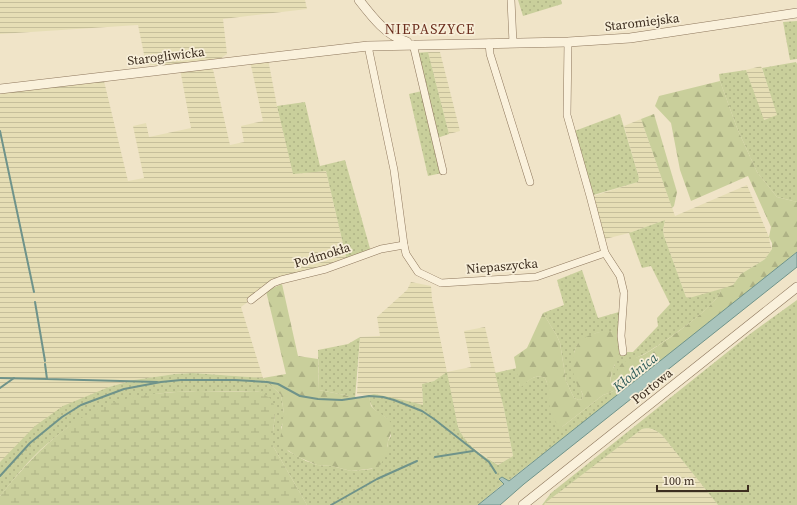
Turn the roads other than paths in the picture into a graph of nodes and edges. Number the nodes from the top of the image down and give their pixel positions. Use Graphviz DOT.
graph roads {
  1 [pos="360,0"];
  2 [pos="511,0"];
  3 [pos="797,13"];
  4 [pos="383,28"];
  5 [pos="568,42"];
  6 [pos="489,43"];
  7 [pos="513,43"];
  8 [pos="413,44"];
  9 [pos="382,45"];
  10 [pos="368,46"];
  11 [pos="335,49"];
  12 [pos="0,89"];
  13 [pos="443,171"];
  14 [pos="530,182"];
  15 [pos="404,245"];
  16 [pos="604,253"];
  17 [pos="797,287"];
  18 [pos="251,300"];
  19 [pos="623,352"];
  20 [pos="523,505"];
  1 -- 4 [label="street"];
  2 -- 7 [label="street"];
  3 -- 5 [label="street, Staromiejska"];
  4 -- 8 [label="street"];
  4 -- 9 [label="street"];
  5 -- 7 [label="street, Staromiejska"];
  5 -- 16 [label="street"];
  6 -- 7 [label="street, Staromiejska"];
  6 -- 8 [label="street, Staromiejska"];
  6 -- 14 [label="street"];
  8 -- 9 [label="street, Staromiejska"];
  8 -- 13 [label="street"];
  9 -- 10 [label="street, Staromiejska"];
  10 -- 11 [label="street, Staromiejska"];
  10 -- 15 [label="street, Niepaszycka"];
  11 -- 12 [label="street, Starogliwicka"];
  15 -- 16 [label="street, Niepaszycka"];
  15 -- 18 [label="street, Podmokła"];
  16 -- 19 [label="street"];
  17 -- 20 [label="street, Portowa"];
}
